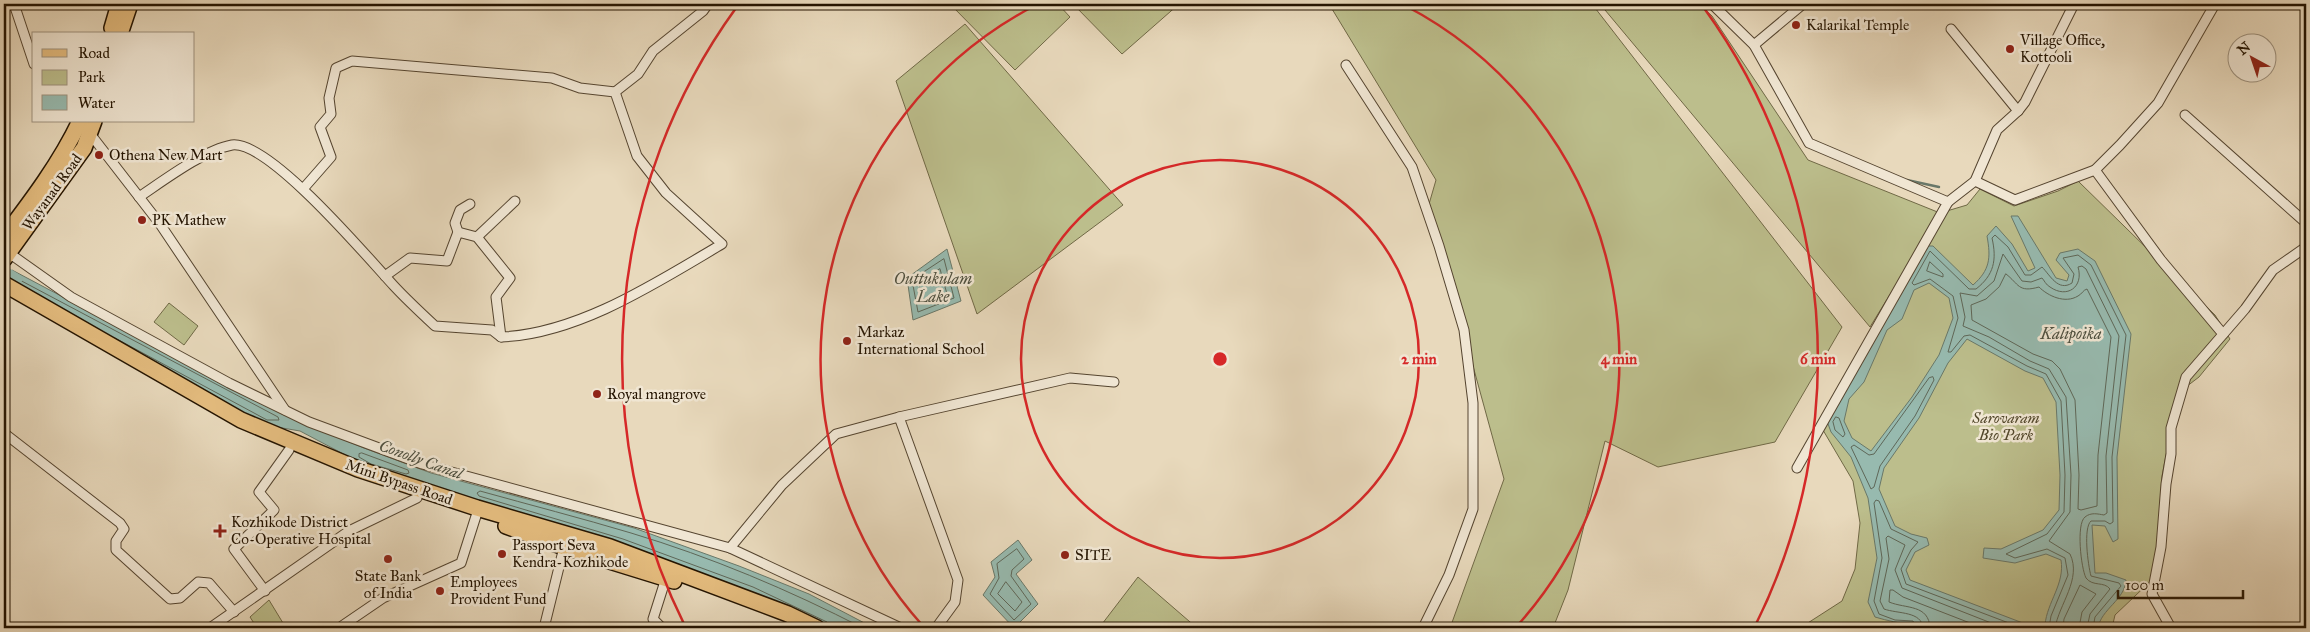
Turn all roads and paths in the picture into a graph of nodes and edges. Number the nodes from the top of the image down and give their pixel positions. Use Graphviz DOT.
graph roads {
  1 [pos="14,4"];
  2 [pos="119,4"];
  3 [pos="130,4"];
  4 [pos="708,4"];
  5 [pos="1712,4"];
  6 [pos="1803,4"];
  7 [pos="2074,4"];
  8 [pos="2215,4"];
  9 [pos="1951,29"];
  10 [pos="111,32"];
  11 [pos="121,32"];
  12 [pos="1754,45"];
  13 [pos="32,58"];
  14 [pos="1346,65"];
  15 [pos="615,92"];
  16 [pos="2018,111"];
  17 [pos="2185,114"];
  18 [pos="86,124"];
  19 [pos="2095,170"];
  20 [pos="1975,181"];
  21 [pos="303,189"];
  22 [pos="139,197"];
  23 [pos="515,200"];
  24 [pos="1948,202"];
  25 [pos="470,204"];
  26 [pos="2306,224"];
  27 [pos="458,232"];
  28 [pos="4,236"];
  29 [pos="477,236"];
  30 [pos="2306,247"];
  31 [pos="6,256"];
  32 [pos="385,276"];
  33 [pos="4,284"];
  34 [pos="4,295"];
  35 [pos="2223,334"];
  36 [pos="501,337"];
  37 [pos="1114,382"];
  38 [pos="285,411"];
  39 [pos="899,417"];
  40 [pos="4,433"];
  41 [pos="289,450"];
  42 [pos="1797,468"];
  43 [pos="417,498"];
  44 [pos="476,516"];
  45 [pos="564,547"];
  46 [pos="730,548"];
  47 [pos="666,578"];
  48 [pos="265,592"];
  49 [pos="234,612"];
  50 [pos="220,625"];
  51 [pos="210,628"];
  52 [pos="339,628"];
  53 [pos="544,628"];
  54 [pos="662,628"];
  55 [pos="797,628"];
  56 [pos="817,628"];
  57 [pos="901,628"];
  58 [pos="936,628"];
  59 [pos="1424,628"];
  60 [pos="2171,628"];
  1 -- 13 [label="street"];
  2 -- 10 [label="main road"];
  3 -- 11 [label="main road"];
  4 -- 15 [label="street"];
  5 -- 12 [label="street"];
  6 -- 12 [label="street"];
  7 -- 16 [label="street"];
  8 -- 19 [label="street"];
  9 -- 16 [label="street"];
  12 -- 24 [label="street"];
  14 -- 59 [label="street"];
  15 -- 21 [label="street"];
  15 -- 36 [label="street"];
  16 -- 20 [label="street"];
  17 -- 26 [label="street"];
  18 -- 22 [label="street"];
  18 -- 28 [label="main road, Wayanad Road"];
  18 -- 31 [label="main road, Wayanad Road"];
  19 -- 20 [label="street"];
  19 -- 35 [label="street"];
  20 -- 24 [label="street"];
  21 -- 22 [label="street"];
  21 -- 32 [label="street"];
  22 -- 38 [label="street"];
  23 -- 29 [label="street"];
  24 -- 42 [label="street"];
  25 -- 27 [label="street"];
  27 -- 29 [label="street"];
  27 -- 32 [label="street"];
  29 -- 36 [label="street"];
  30 -- 35 [label="street"];
  31 -- 38 [label="street"];
  32 -- 36 [label="street"];
  33 -- 56 [label="main road, Mini Bypass Road"];
  34 -- 41 [label="main road, Mini Bypass Road"];
  35 -- 60 [label="street"];
  37 -- 39 [label="street"];
  38 -- 46 [label="street"];
  39 -- 46 [label="street"];
  39 -- 58 [label="street"];
  40 -- 49 [label="street"];
  41 -- 43 [label="main road, Mini Bypass Road"];
  41 -- 48 [label="street"];
  43 -- 44 [label="main road, Mini Bypass Road"];
  43 -- 48 [label="street"];
  44 -- 45 [label="main road, Mini Bypass Road"];
  44 -- 52 [label="street"];
  45 -- 47 [label="main road, Mini Bypass Road"];
  45 -- 53 [label="street"];
  46 -- 57 [label="street"];
  47 -- 54 [label="street"];
  47 -- 55 [label="main road, Mini Bypass Road"];
  48 -- 49 [label="street"];
  49 -- 50 [label="street"];
  50 -- 51 [label="street"];
}
